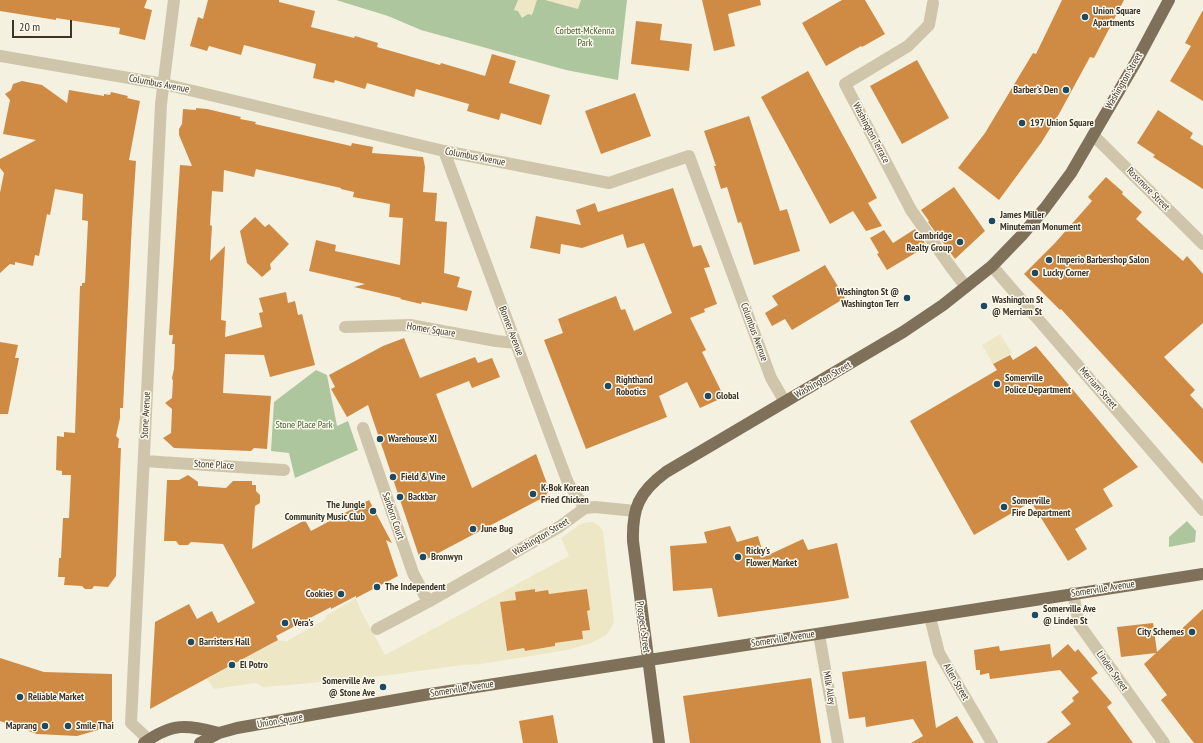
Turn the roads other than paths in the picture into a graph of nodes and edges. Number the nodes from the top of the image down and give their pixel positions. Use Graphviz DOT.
graph roads {
  1 [pos="174,0"];
  2 [pos="1169,0"];
  3 [pos="932,3"];
  4 [pos="0,56"];
  5 [pos="164,84"];
  6 [pos="1093,135"];
  7 [pos="444,151"];
  8 [pos="1203,244"];
  9 [pos="992,266"];
  10 [pos="966,287"];
  11 [pos="345,328"];
  12 [pos="516,343"];
  13 [pos="785,402"];
  14 [pos="364,428"];
  15 [pos="144,461"];
  16 [pos="284,470"];
  17 [pos="585,508"];
  18 [pos="635,510"];
  19 [pos="1203,510"];
  20 [pos="1203,574"];
  21 [pos="1073,593"];
  22 [pos="428,602"];
  23 [pos="930,617"];
  24 [pos="377,629"];
  25 [pos="818,634"];
  26 [pos="648,660"];
  27 [pos="362,706"];
  28 [pos="219,733"];
  29 [pos="146,741"];
  30 [pos="200,743"];
  31 [pos="659,743"];
  32 [pos="838,743"];
  33 [pos="992,743"];
  34 [pos="1164,743"];
  1 -- 5 [label="street, Stone Avenue"];
  2 -- 6 [label="main road, Washington Street"];
  3 -- 10 [label="street, Washington Terrace"];
  4 -- 5 [label="street, Columbus Avenue"];
  5 -- 7 [label="street, Columbus Avenue"];
  5 -- 15 [label="street, Stone Avenue"];
  6 -- 8 [label="street, Rossmore Street"];
  6 -- 9 [label="main road, Washington Street"];
  7 -- 12 [label="street, Bonner Avenue"];
  7 -- 13 [label="street, Columbus Avenue"];
  9 -- 10 [label="main road, Washington Street"];
  9 -- 19 [label="street, Merriam Street"];
  10 -- 13 [label="main road, Washington Street"];
  11 -- 12 [label="street, Homer Square"];
  12 -- 17 [label="street, Bonner Avenue"];
  13 -- 18 [label="main road, Washington Street"];
  14 -- 22 [label="street, Sanborn Court"];
  15 -- 16 [label="street, Stone Place"];
  15 -- 29 [label="street, Stone Avenue"];
  17 -- 18 [label="street"];
  17 -- 22 [label="street, Washington Street"];
  18 -- 26 [label="main road, Prospect Street"];
  20 -- 21 [label="main road, Somerville Avenue"];
  21 -- 23 [label="main road, Somerville Avenue"];
  21 -- 34 [label="street, Linden Street"];
  22 -- 24 [label="street, Washington Street"];
  23 -- 25 [label="main road, Somerville Avenue"];
  23 -- 33 [label="street, Allen Street"];
  25 -- 26 [label="main road, Somerville Avenue"];
  25 -- 32 [label="street, Milk Alley"];
  26 -- 27 [label="main road, Somerville Avenue"];
  26 -- 31 [label="main road, Prospect Street"];
  27 -- 28 [label="main road, Union Square"];
  28 -- 29 [label="main road"];
  28 -- 30 [label="main road, Union Square"];
}
